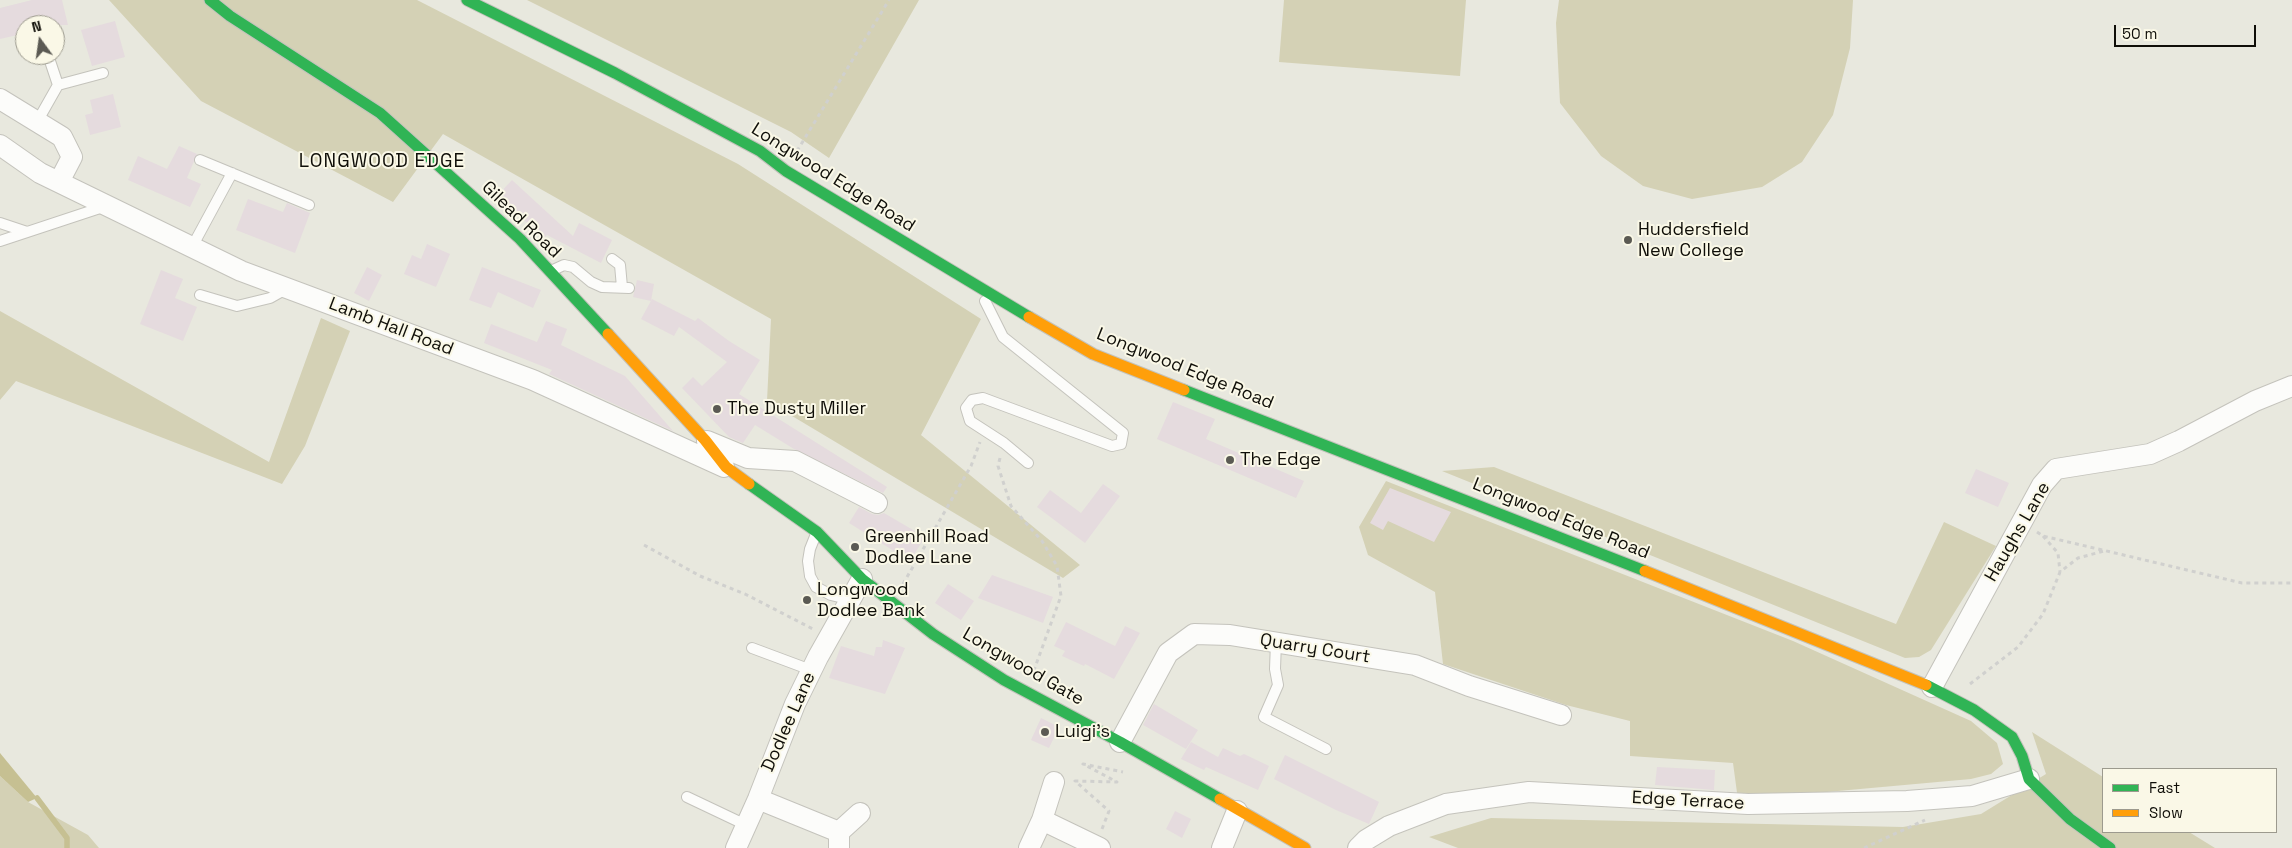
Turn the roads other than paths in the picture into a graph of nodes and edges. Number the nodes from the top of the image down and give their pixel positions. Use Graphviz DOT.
graph roads {
  1 [pos="210,0"];
  2 [pos="466,0"];
  3 [pos="51,65"];
  4 [pos="103,73"];
  5 [pos="58,85"];
  6 [pos="0,99"];
  7 [pos="37,122"];
  8 [pos="0,145"];
  9 [pos="200,160"];
  10 [pos="232,173"];
  11 [pos="59,182"];
  12 [pos="107,205"];
  13 [pos="309,205"];
  14 [pos="0,223"];
  15 [pos="27,232"];
  16 [pos="0,240"];
  17 [pos="192,247"];
  18 [pos="612,259"];
  19 [pos="550,272"];
  20 [pos="287,288"];
  21 [pos="979,289"];
  22 [pos="200,295"];
  23 [pos="2292,386"];
  24 [pos="705,440"];
  25 [pos="1028,463"];
  26 [pos="726,468"];
  27 [pos="877,503"];
  28 [pos="817,532"];
  29 [pos="862,579"];
  30 [pos="851,600"];
  31 [pos="1276,642"];
  32 [pos="752,648"];
  33 [pos="812,670"];
  34 [pos="1932,687"];
  35 [pos="1561,715"];
  36 [pos="1120,742"];
  37 [pos="1326,749"];
  38 [pos="2029,779"];
  39 [pos="1054,782"];
  40 [pos="687,797"];
  41 [pos="758,799"];
  42 [pos="1237,811"];
  43 [pos="860,813"];
  44 [pos="1042,820"];
  45 [pos="746,825"];
  46 [pos="839,840"];
  47 [pos="1098,847"];
  48 [pos="736,848"];
  49 [pos="1029,848"];
  50 [pos="1222,848"];
  51 [pos="1305,848"];
  52 [pos="1358,848"];
  53 [pos="2110,848"];
  1 -- 19 [label="street, Gilead Road"];
  2 -- 21 [label="street, Longwood Edge Road"];
  3 -- 5 [label="lane"];
  4 -- 5 [label="lane"];
  5 -- 7 [label="lane"];
  6 -- 7 [label="street"];
  7 -- 11 [label="street"];
  8 -- 11 [label="street, Lamb Hall Road"];
  9 -- 10 [label="lane"];
  10 -- 13 [label="lane"];
  10 -- 17 [label="lane"];
  11 -- 12 [label="street, Lamb Hall Road"];
  12 -- 15 [label="lane"];
  12 -- 17 [label="street, Lamb Hall Road"];
  14 -- 15 [label="lane"];
  15 -- 16 [label="lane"];
  17 -- 20 [label="street, Lamb Hall Road"];
  18 -- 19 [label="lane"];
  19 -- 24 [label="street, Gilead Road"];
  20 -- 22 [label="lane"];
  20 -- 26 [label="street, Lamb Hall Road"];
  21 -- 25 [label="lane"];
  21 -- 34 [label="street, Longwood Edge Road"];
  23 -- 34 [label="street, Haughs Lane"];
  24 -- 26 [label="street, Gilead Road"];
  24 -- 27 [label="street"];
  26 -- 28 [label="street, Gilead Road"];
  28 -- 29 [label="street, Longwood Gate"];
  28 -- 30 [label="lane"];
  29 -- 30 [label="street, Dodlee Lane"];
  29 -- 36 [label="street, Longwood Gate"];
  30 -- 33 [label="street, Dodlee Lane"];
  31 -- 35 [label="street, Quarry Court"];
  31 -- 36 [label="street, Quarry Court"];
  31 -- 37 [label="lane"];
  32 -- 33 [label="lane"];
  33 -- 41 [label="street, Dodlee Lane"];
  34 -- 38 [label="street, Longwood Edge Road"];
  36 -- 42 [label="street, Longwood Gate"];
  38 -- 52 [label="street, Edge Terrace"];
  38 -- 53 [label="street"];
  39 -- 44 [label="street"];
  40 -- 45 [label="lane"];
  41 -- 45 [label="street, Dodlee Lane"];
  41 -- 46 [label="street"];
  42 -- 50 [label="street"];
  42 -- 51 [label="street, Longwood Gate"];
  43 -- 46 [label="street"];
  44 -- 47 [label="street"];
  44 -- 49 [label="street"];
  45 -- 48 [label="street, Dodlee Lane"];
}
